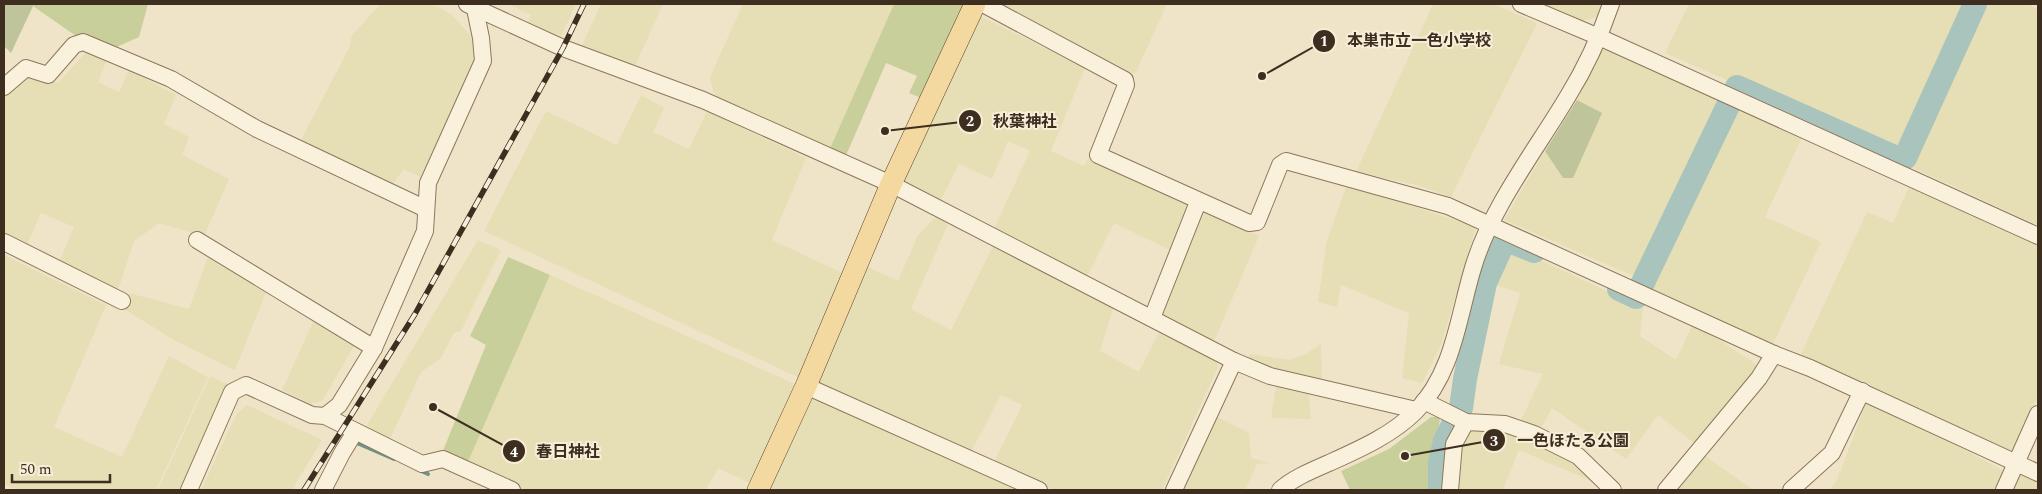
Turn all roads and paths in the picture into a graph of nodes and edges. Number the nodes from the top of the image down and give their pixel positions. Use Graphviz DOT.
graph roads {
  1 [pos="975,4"];
  2 [pos="983,4"];
  3 [pos="1521,4"];
  4 [pos="1612,4"];
  5 [pos="471,5"];
  6 [pos="1599,37"];
  7 [pos="4,87"];
  8 [pos="891,184"];
  9 [pos="1198,202"];
  10 [pos="426,209"];
  11 [pos="1490,225"];
  12 [pos="2038,236"];
  13 [pos="197,240"];
  14 [pos="4,242"];
  15 [pos="122,301"];
  16 [pos="1152,318"];
  17 [pos="374,348"];
  18 [pos="1774,354"];
  19 [pos="1234,361"];
  20 [pos="806,386"];
  21 [pos="1862,391"];
  22 [pos="1420,405"];
  23 [pos="2038,414"];
  24 [pos="325,416"];
  25 [pos="1466,422"];
  26 [pos="356,432"];
  27 [pos="2016,463"];
  28 [pos="2038,473"];
  29 [pos="189,490"];
  30 [pos="323,490"];
  31 [pos="512,490"];
  32 [pos="758,490"];
  33 [pos="1039,490"];
  34 [pos="1174,490"];
  35 [pos="1280,490"];
  36 [pos="1450,490"];
  37 [pos="1613,490"];
  38 [pos="1666,490"];
  39 [pos="1791,490"];
  40 [pos="2004,490"];
  1 -- 8 [label="main road"];
  2 -- 9 [label="street"];
  3 -- 6 [label="street"];
  4 -- 6 [label="street"];
  5 -- 8 [label="street"];
  5 -- 10 [label="street"];
  6 -- 11 [label="street"];
  6 -- 12 [label="street"];
  7 -- 10 [label="street"];
  8 -- 16 [label="street"];
  8 -- 20 [label="main road"];
  9 -- 11 [label="street"];
  9 -- 16 [label="street"];
  10 -- 17 [label="street"];
  11 -- 18 [label="street"];
  11 -- 22 [label="street"];
  13 -- 17 [label="street"];
  14 -- 15 [label="street"];
  16 -- 19 [label="street"];
  17 -- 24 [label="street"];
  18 -- 21 [label="street"];
  18 -- 38 [label="street"];
  19 -- 22 [label="street"];
  19 -- 34 [label="street"];
  20 -- 32 [label="main road"];
  20 -- 33 [label="street"];
  21 -- 27 [label="street"];
  21 -- 39 [label="street"];
  22 -- 25 [label="street"];
  22 -- 35 [label="street"];
  23 -- 27 [label="street"];
  24 -- 26 [label="street"];
  24 -- 29 [label="street"];
  25 -- 36 [label="street"];
  25 -- 37 [label="street"];
  26 -- 30 [label="street"];
  26 -- 31 [label="street"];
  27 -- 28 [label="street"];
  27 -- 40 [label="street"];
}
